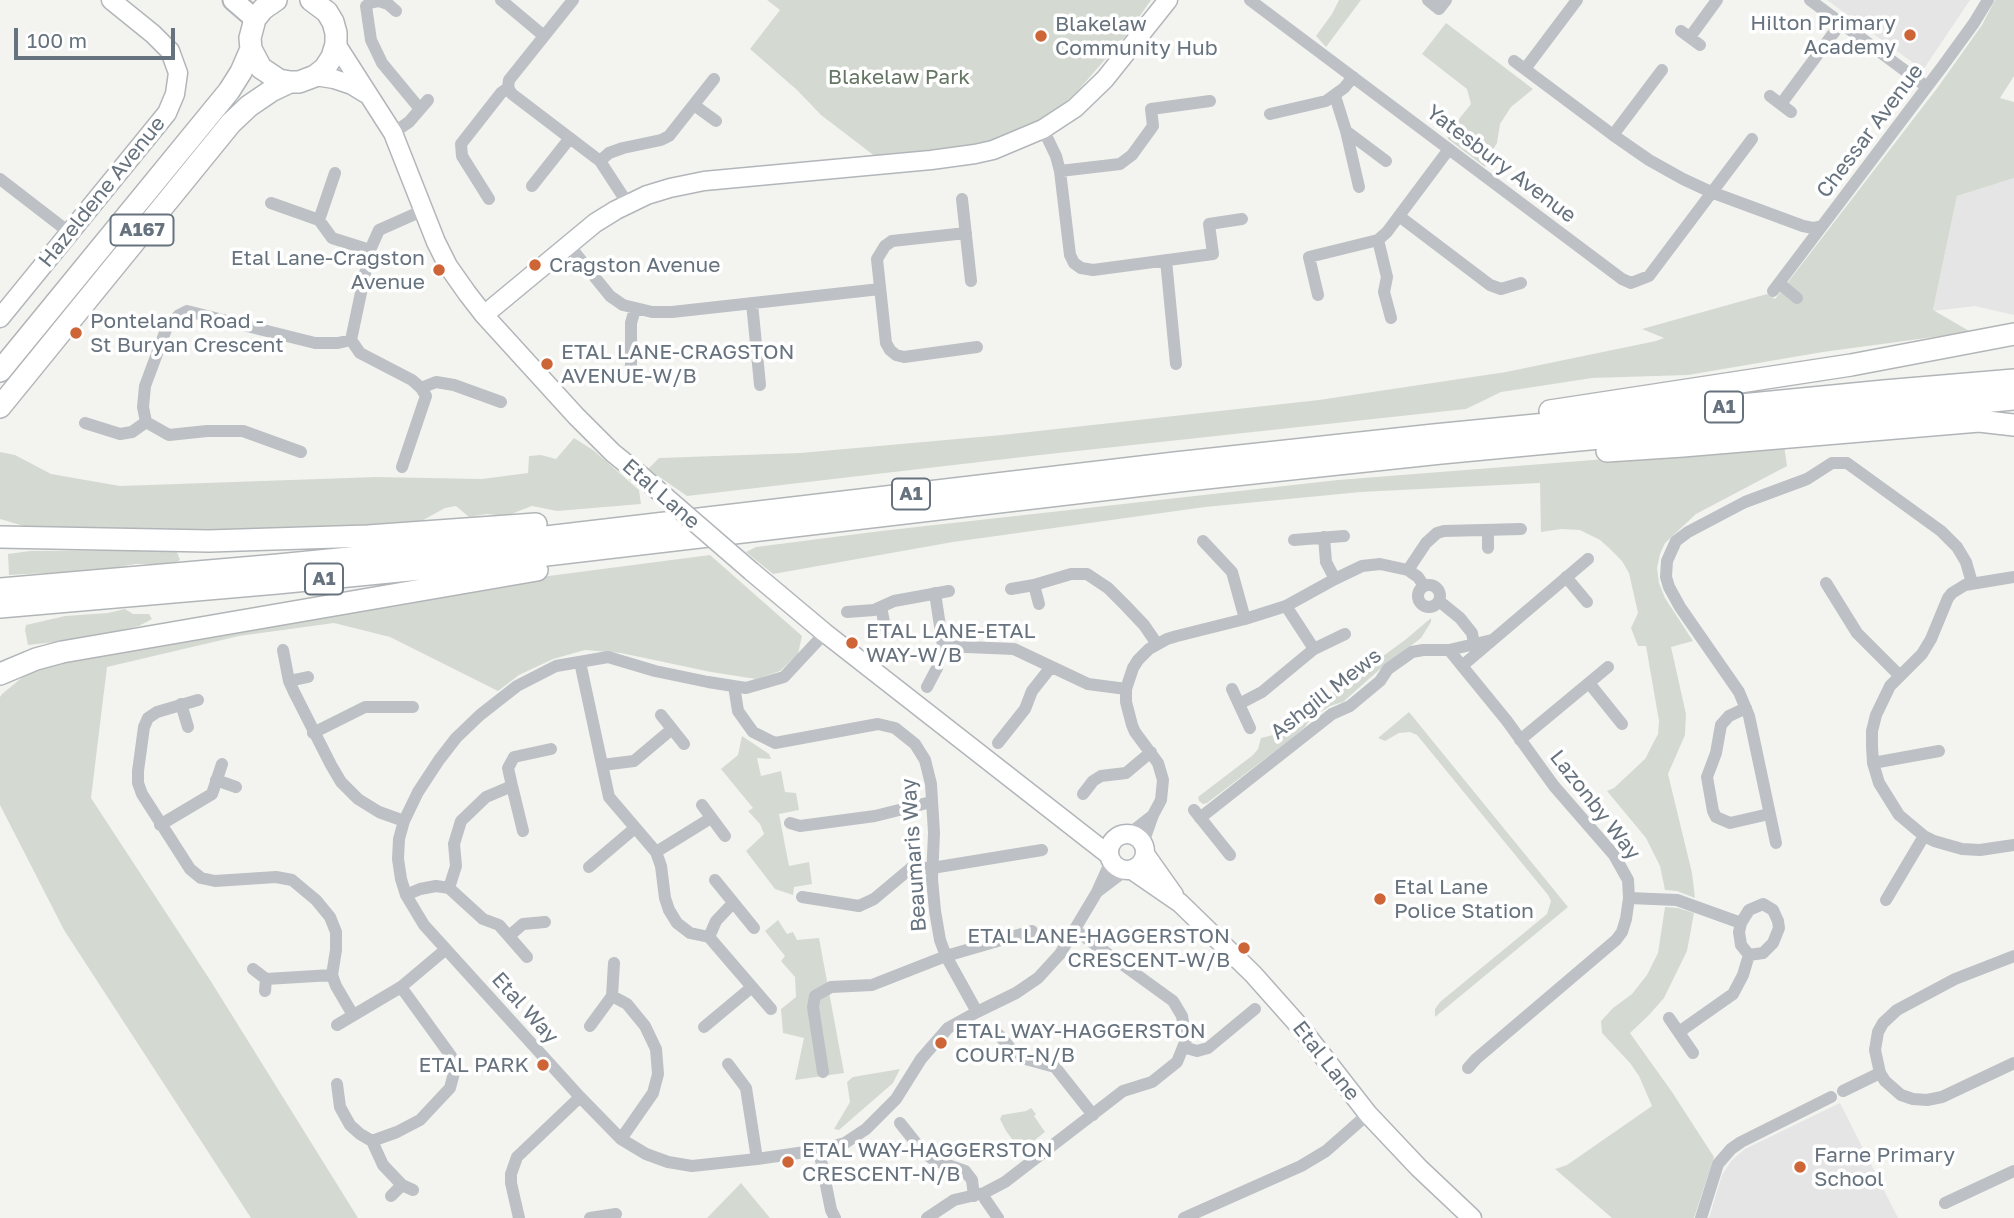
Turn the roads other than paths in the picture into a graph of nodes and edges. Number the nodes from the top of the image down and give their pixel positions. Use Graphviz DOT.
graph roads {
  1 [pos="111,0"];
  2 [pos="233,0"];
  3 [pos="276,0"];
  4 [pos="500,0"];
  5 [pos="573,0"];
  6 [pos="1168,0"];
  7 [pos="1250,0"];
  8 [pos="1428,0"];
  9 [pos="1446,0"];
  10 [pos="1577,0"];
  11 [pos="1717,0"];
  12 [pos="1810,0"];
  13 [pos="1988,0"];
  14 [pos="323,4"];
  15 [pos="396,11"];
  16 [pos="255,19"];
  17 [pos="1841,23"];
  18 [pos="544,36"];
  19 [pos="1690,38"];
  20 [pos="336,44"];
  21 [pos="251,49"];
  22 [pos="1514,61"];
  23 [pos="1525,69"];
  24 [pos="1662,70"];
  25 [pos="315,76"];
  26 [pos="1353,77"];
  27 [pos="715,79"];
  28 [pos="290,82"];
  29 [pos="1927,87"];
  30 [pos="508,88"];
  31 [pos="368,95"];
  32 [pos="1335,96"];
  33 [pos="1210,100"];
  34 [pos="1780,104"];
  35 [pos="694,105"];
  36 [pos="1270,114"];
  37 [pos="716,121"];
  38 [pos="1043,129"];
  39 [pos="1346,131"];
  40 [pos="393,133"];
  41 [pos="1613,135"];
  42 [pos="570,138"];
  43 [pos="1752,139"];
  44 [pos="1449,149"];
  45 [pos="600,161"];
  46 [pos="1386,161"];
  47 [pos="1060,171"];
  48 [pos="335,173"];
  49 [pos="0,178"];
  50 [pos="533,186"];
  51 [pos="1359,187"];
  52 [pos="1711,192"];
  53 [pos="489,199"];
  54 [pos="962,199"];
  55 [pos="271,203"];
  56 [pos="628,204"];
  57 [pos="424,211"];
  58 [pos="1399,216"];
  59 [pos="1242,219"];
  60 [pos="319,220"];
  61 [pos="1822,226"];
  62 [pos="71,233"];
  63 [pos="966,233"];
  64 [pos="1378,240"];
  65 [pos="568,244"];
  66 [pos="370,250"];
  67 [pos="1166,260"];
  68 [pos="971,281"];
  69 [pos="1521,283"];
  70 [pos="880,289"];
  71 [pos="1318,295"];
  72 [pos="1797,298"];
  73 [pos="752,303"];
  74 [pos="635,309"];
  75 [pos="484,315"];
  76 [pos="0,318"];
  77 [pos="1391,318"];
  78 [pos="2014,334"];
  79 [pos="351,340"];
  80 [pos="977,347"];
  81 [pos="1176,365"];
  82 [pos="631,369"];
  83 [pos="0,371"];
  84 [pos="2014,380"];
  85 [pos="760,385"];
  86 [pos="421,388"];
  87 [pos="2014,399"];
  88 [pos="501,402"];
  89 [pos="0,407"];
  90 [pos="146,422"];
  91 [pos="85,423"];
  92 [pos="2014,425"];
  93 [pos="1437,444"];
  94 [pos="301,452"];
  95 [pos="401,467"];
  96 [pos="0,528"];
  97 [pos="1521,529"];
  98 [pos="1488,530"];
  99 [pos="647,535"];
  100 [pos="1344,536"];
  101 [pos="0,537"];
  102 [pos="1324,537"];
  103 [pos="38,538"];
  104 [pos="1294,540"];
  105 [pos="1203,541"];
  106 [pos="1488,548"];
  107 [pos="1588,559"];
  108 [pos="1408,569"];
  109 [pos="1566,577"];
  110 [pos="2014,577"];
  111 [pos="1335,579"];
  112 [pos="1826,583"];
  113 [pos="1972,583"];
  114 [pos="1034,585"];
  115 [pos="1424,586"];
  116 [pos="0,589"];
  117 [pos="1011,589"];
  118 [pos="949,591"];
  119 [pos="935,593"];
  120 [pos="1439,601"];
  121 [pos="1587,601"];
  122 [pos="1039,604"];
  123 [pos="1286,606"];
  124 [pos="0,607"];
  125 [pos="881,607"];
  126 [pos="847,611"];
  127 [pos="1245,619"];
  128 [pos="886,626"];
  129 [pos="825,633"];
  130 [pos="1345,634"];
  131 [pos="1492,640"];
  132 [pos="1157,644"];
  133 [pos="1474,644"];
  134 [pos="943,646"];
  135 [pos="1314,649"];
  136 [pos="284,650"];
  137 [pos="1449,650"];
  138 [pos="580,662"];
  139 [pos="1462,666"];
  140 [pos="1051,667"];
  141 [pos="1608,667"];
  142 [pos="0,674"];
  143 [pos="1899,675"];
  144 [pos="308,677"];
  145 [pos="289,681"];
  146 [pos="1589,683"];
  147 [pos="734,686"];
  148 [pos="927,687"];
  149 [pos="1126,689"];
  150 [pos="1231,689"];
  151 [pos="198,700"];
  152 [pos="181,704"];
  153 [pos="1239,704"];
  154 [pos="413,707"];
  155 [pos="1746,708"];
  156 [pos="661,715"];
  157 [pos="1622,724"];
  158 [pos="188,727"];
  159 [pos="1250,728"];
  160 [pos="672,729"];
  161 [pos="313,733"];
  162 [pos="1520,740"];
  163 [pos="998,743"];
  164 [pos="684,744"];
  165 [pos="551,749"];
  166 [pos="1939,751"];
  167 [pos="1151,752"];
  168 [pos="1873,763"];
  169 [pos="222,764"];
  170 [pos="602,765"];
  171 [pos="216,780"];
  172 [pos="512,786"];
  173 [pos="236,787"];
  174 [pos="1083,794"];
  175 [pos="931,802"];
  176 [pos="702,805"];
  177 [pos="1769,814"];
  178 [pos="711,818"];
  179 [pos="404,821"];
  180 [pos="790,822"];
  181 [pos="160,825"];
  182 [pos="635,828"];
  183 [pos="523,831"];
  184 [pos="725,836"];
  185 [pos="1924,836"];
  186 [pos="1776,844"];
  187 [pos="2014,845"];
  188 [pos="1042,850"];
  189 [pos="656,852"];
  190 [pos="1126,853"];
  191 [pos="1230,855"];
  192 [pos="589,867"];
  193 [pos="932,868"];
  194 [pos="715,880"];
  195 [pos="449,888"];
  196 [pos="406,895"];
  197 [pos="802,897"];
  198 [pos="1629,898"];
  199 [pos="1886,900"];
  200 [pos="733,903"];
  201 [pos="545,922"];
  202 [pos="1741,923"];
  203 [pos="754,928"];
  204 [pos="1075,930"];
  205 [pos="1032,931"];
  206 [pos="509,936"];
  207 [pos="709,937"];
  208 [pos="445,950"];
  209 [pos="1749,955"];
  210 [pos="946,956"];
  211 [pos="2014,956"];
  212 [pos="527,957"];
  213 [pos="614,963"];
  214 [pos="253,969"];
  215 [pos="332,975"];
  216 [pos="401,986"];
  217 [pos="752,987"];
  218 [pos="612,996"];
  219 [pos="771,1009"];
  220 [pos="1255,1009"];
  221 [pos="977,1012"];
  222 [pos="353,1015"];
  223 [pos="1669,1018"];
  224 [pos="337,1025"];
  225 [pos="590,1026"];
  226 [pos="704,1027"];
  227 [pos="1679,1032"];
  228 [pos="999,1035"];
  229 [pos="1183,1047"];
  230 [pos="1693,1053"];
  231 [pos="2014,1063"];
  232 [pos="728,1064"];
  233 [pos="1468,1068"];
  234 [pos="823,1072"];
  235 [pos="1880,1073"];
  236 [pos="337,1084"];
  237 [pos="580,1097"];
  238 [pos="1368,1114"];
  239 [pos="1093,1115"];
  240 [pos="900,1123"];
  241 [pos="621,1139"];
  242 [pos="372,1141"];
  243 [pos="819,1150"];
  244 [pos="757,1159"];
  245 [pos="2014,1171"];
  246 [pos="979,1194"];
  247 [pos="391,1196"];
  248 [pos="1945,1203"];
  249 [pos="616,1214"];
  250 [pos="519,1218"];
  251 [pos="528,1218"];
  252 [pos="590,1218"];
  253 [pos="835,1218"];
  254 [pos="927,1218"];
  255 [pos="998,1218"];
  256 [pos="1184,1218"];
  257 [pos="1472,1218"];
  258 [pos="1701,1218"];
  1 -- 62 [label="street, Hazeldene Avenue"];
  2 -- 16 [label="main road"];
  3 -- 16 [label="highway"];
  4 -- 18 [label="street"];
  5 -- 18 [label="street"];
  6 -- 38 [label="street"];
  7 -- 26 [label="street, Yatesbury Avenue"];
  8 -- 9 [label="street"];
  10 -- 23 [label="street"];
  11 -- 19 [label="street"];
  12 -- 17 [label="street"];
  13 -- 29 [label="street, Chessar Avenue"];
  14 -- 20 [label="highway"];
  15 -- 40 [label="street"];
  16 -- 21 [label="highway, A167"];
  17 -- 29 [label="street"];
  17 -- 34 [label="street"];
  18 -- 30 [label="street"];
  20 -- 25 [label="highway"];
  20 -- 31 [label="street, Etal Lane"];
  21 -- 28 [label="highway"];
  21 -- 83 [label="highway, A167"];
  22 -- 23 [label="street"];
  23 -- 41 [label="street"];
  24 -- 41 [label="street"];
  25 -- 28 [label="highway, A167"];
  25 -- 31 [label="street"];
  26 -- 32 [label="street"];
  26 -- 44 [label="street, Yatesbury Avenue"];
  27 -- 35 [label="street"];
  28 -- 89 [label="highway, A167"];
  29 -- 61 [label="street, Chessar Avenue"];
  30 -- 42 [label="street"];
  30 -- 53 [label="street"];
  31 -- 40 [label="street, Etal Lane"];
  32 -- 36 [label="street"];
  32 -- 39 [label="street"];
  33 -- 47 [label="street"];
  35 -- 37 [label="street"];
  35 -- 45 [label="street"];
  38 -- 47 [label="street"];
  38 -- 56 [label="street"];
  39 -- 46 [label="street"];
  39 -- 51 [label="street"];
  40 -- 57 [label="street, Etal Lane"];
  41 -- 52 [label="street"];
  42 -- 45 [label="street"];
  42 -- 50 [label="street"];
  43 -- 52 [label="street"];
  44 -- 52 [label="street, Yatesbury Avenue"];
  44 -- 58 [label="street"];
  45 -- 56 [label="street"];
  47 -- 67 [label="street"];
  48 -- 60 [label="street"];
  49 -- 62 [label="street"];
  52 -- 61 [label="street"];
  54 -- 63 [label="street"];
  55 -- 60 [label="street"];
  56 -- 65 [label="street"];
  57 -- 66 [label="street"];
  57 -- 75 [label="street, Etal Lane"];
  58 -- 64 [label="street"];
  58 -- 69 [label="street"];
  59 -- 67 [label="street"];
  60 -- 66 [label="street"];
  61 -- 72 [label="street, Chessar Avenue"];
  62 -- 76 [label="street, Hazeldene Avenue"];
  63 -- 68 [label="street"];
  63 -- 70 [label="street"];
  64 -- 71 [label="street"];
  64 -- 77 [label="street"];
  65 -- 74 [label="street"];
  65 -- 75 [label="street"];
  66 -- 79 [label="street"];
  67 -- 81 [label="street"];
  70 -- 73 [label="street"];
  70 -- 80 [label="street"];
  73 -- 74 [label="street"];
  73 -- 85 [label="street"];
  74 -- 82 [label="street"];
  75 -- 129 [label="street, Etal Lane, bridge"];
  78 -- 93 [label="highway"];
  79 -- 86 [label="street"];
  79 -- 90 [label="street"];
  84 -- 93 [label="highway, A1"];
  86 -- 88 [label="street"];
  86 -- 95 [label="street"];
  87 -- 93 [label="highway, A1"];
  90 -- 91 [label="street"];
  90 -- 94 [label="street"];
  92 -- 93 [label="highway"];
  93 -- 99 [label="highway, A1"];
  96 -- 103 [label="highway, A1"];
  97 -- 98 [label="street"];
  98 -- 106 [label="street"];
  98 -- 108 [label="street"];
  99 -- 103 [label="highway, A1"];
  99 -- 116 [label="highway, A1"];
  99 -- 124 [label="highway, A1"];
  99 -- 142 [label="highway, A1"];
  100 -- 102 [label="street"];
  101 -- 103 [label="highway, A1"];
  102 -- 104 [label="street"];
  102 -- 111 [label="street"];
  105 -- 127 [label="street"];
  107 -- 109 [label="street, Ashgill Mews"];
  108 -- 111 [label="street"];
  108 -- 115 [label="street"];
  109 -- 121 [label="street"];
  109 -- 131 [label="street, Ashgill Mews"];
  110 -- 113 [label="street"];
  111 -- 123 [label="street"];
  112 -- 143 [label="street"];
  113 -- 143 [label="street"];
  113 -- 155 [label="street"];
  114 -- 117 [label="street"];
  114 -- 122 [label="street"];
  114 -- 132 [label="street"];
  115 -- 120 [label="street"];
  115 -- 120 [label="street"];
  118 -- 119 [label="street"];
  119 -- 125 [label="street"];
  119 -- 134 [label="street"];
  120 -- 133 [label="street"];
  123 -- 127 [label="street"];
  123 -- 135 [label="street"];
  125 -- 126 [label="street"];
  125 -- 128 [label="street"];
  127 -- 132 [label="street"];
  129 -- 147 [label="street, Etal Way"];
  129 -- 190 [label="street, Etal Lane"];
  130 -- 135 [label="street"];
  131 -- 133 [label="street, Ashgill Mews"];
  131 -- 139 [label="street, Ashgill Mews"];
  132 -- 149 [label="street"];
  133 -- 137 [label="street, Ashgill Mews"];
  134 -- 140 [label="street"];
  134 -- 148 [label="street"];
  135 -- 153 [label="street"];
  136 -- 145 [label="street"];
  137 -- 139 [label="street, Lazonby Way"];
  137 -- 191 [label="street, Ashgill Mews"];
  138 -- 147 [label="street, Etal Way"];
  138 -- 170 [label="street"];
  138 -- 179 [label="street, Etal Way"];
  139 -- 162 [label="street, Lazonby Way"];
  140 -- 149 [label="street"];
  140 -- 163 [label="street"];
  141 -- 146 [label="street"];
  143 -- 168 [label="street"];
  144 -- 145 [label="street"];
  145 -- 161 [label="street"];
  146 -- 157 [label="street"];
  146 -- 162 [label="street"];
  147 -- 175 [label="street, Beaumaris Way"];
  149 -- 167 [label="street"];
  150 -- 153 [label="street"];
  151 -- 152 [label="street"];
  152 -- 158 [label="street"];
  152 -- 181 [label="street"];
  153 -- 159 [label="street"];
  154 -- 161 [label="street"];
  155 -- 177 [label="street"];
  155 -- 177 [label="street"];
  156 -- 160 [label="street"];
  160 -- 164 [label="street"];
  160 -- 170 [label="street"];
  161 -- 179 [label="street"];
  162 -- 198 [label="street, Lazonby Way"];
  165 -- 172 [label="street"];
  166 -- 168 [label="street"];
  167 -- 174 [label="street"];
  167 -- 190 [label="street, Etal Way"];
  168 -- 185 [label="street"];
  169 -- 171 [label="street"];
  170 -- 182 [label="street"];
  171 -- 173 [label="street"];
  171 -- 181 [label="street"];
  172 -- 183 [label="street"];
  172 -- 195 [label="street"];
  175 -- 180 [label="street"];
  175 -- 193 [label="street, Beaumaris Way"];
  176 -- 178 [label="street"];
  177 -- 186 [label="street"];
  178 -- 184 [label="street"];
  178 -- 189 [label="street"];
  179 -- 196 [label="street, Etal Way"];
  181 -- 215 [label="street"];
  182 -- 189 [label="street"];
  182 -- 192 [label="street"];
  185 -- 187 [label="street"];
  185 -- 199 [label="street"];
  188 -- 193 [label="street"];
  189 -- 207 [label="street"];
  190 -- 204 [label="street, Etal Way"];
  190 -- 238 [label="street, Etal Lane"];
  193 -- 197 [label="street"];
  193 -- 210 [label="street, Beaumaris Way"];
  194 -- 200 [label="street"];
  195 -- 196 [label="street"];
  195 -- 206 [label="street"];
  196 -- 208 [label="street, Etal Way"];
  198 -- 202 [label="street"];
  198 -- 233 [label="street, Lazonby Way"];
  200 -- 203 [label="street"];
  200 -- 207 [label="street"];
  201 -- 206 [label="street"];
  202 -- 209 [label="street"];
  202 -- 209 [label="street"];
  204 -- 221 [label="street, Etal Way"];
  204 -- 229 [label="street"];
  205 -- 210 [label="street"];
  206 -- 212 [label="street"];
  207 -- 217 [label="street"];
  208 -- 216 [label="street"];
  208 -- 237 [label="street, Etal Way"];
  209 -- 227 [label="street"];
  210 -- 221 [label="street, Beaumaris Way"];
  210 -- 234 [label="street"];
  211 -- 235 [label="street"];
  213 -- 218 [label="street"];
  214 -- 215 [label="street"];
  215 -- 222 [label="street"];
  216 -- 222 [label="street"];
  216 -- 242 [label="street"];
  217 -- 219 [label="street"];
  217 -- 226 [label="street"];
  218 -- 225 [label="street"];
  218 -- 241 [label="street"];
  220 -- 229 [label="street"];
  221 -- 243 [label="street, Etal Way"];
  222 -- 224 [label="street"];
  223 -- 227 [label="street"];
  227 -- 230 [label="street"];
  228 -- 239 [label="street"];
  229 -- 239 [label="street"];
  231 -- 235 [label="street"];
  232 -- 244 [label="street"];
  235 -- 258 [label="street"];
  236 -- 242 [label="street"];
  237 -- 241 [label="street, Etal Way"];
  237 -- 250 [label="street"];
  238 -- 256 [label="street"];
  238 -- 257 [label="street, Etal Lane"];
  239 -- 246 [label="street"];
  240 -- 246 [label="street"];
  241 -- 244 [label="street, Etal Way"];
  242 -- 247 [label="street"];
  243 -- 244 [label="street, Etal Way"];
  243 -- 253 [label="street"];
  245 -- 248 [label="street"];
  246 -- 254 [label="street"];
  246 -- 255 [label="street"];
  249 -- 252 [label="street"];
  250 -- 251 [label="street"];
}
